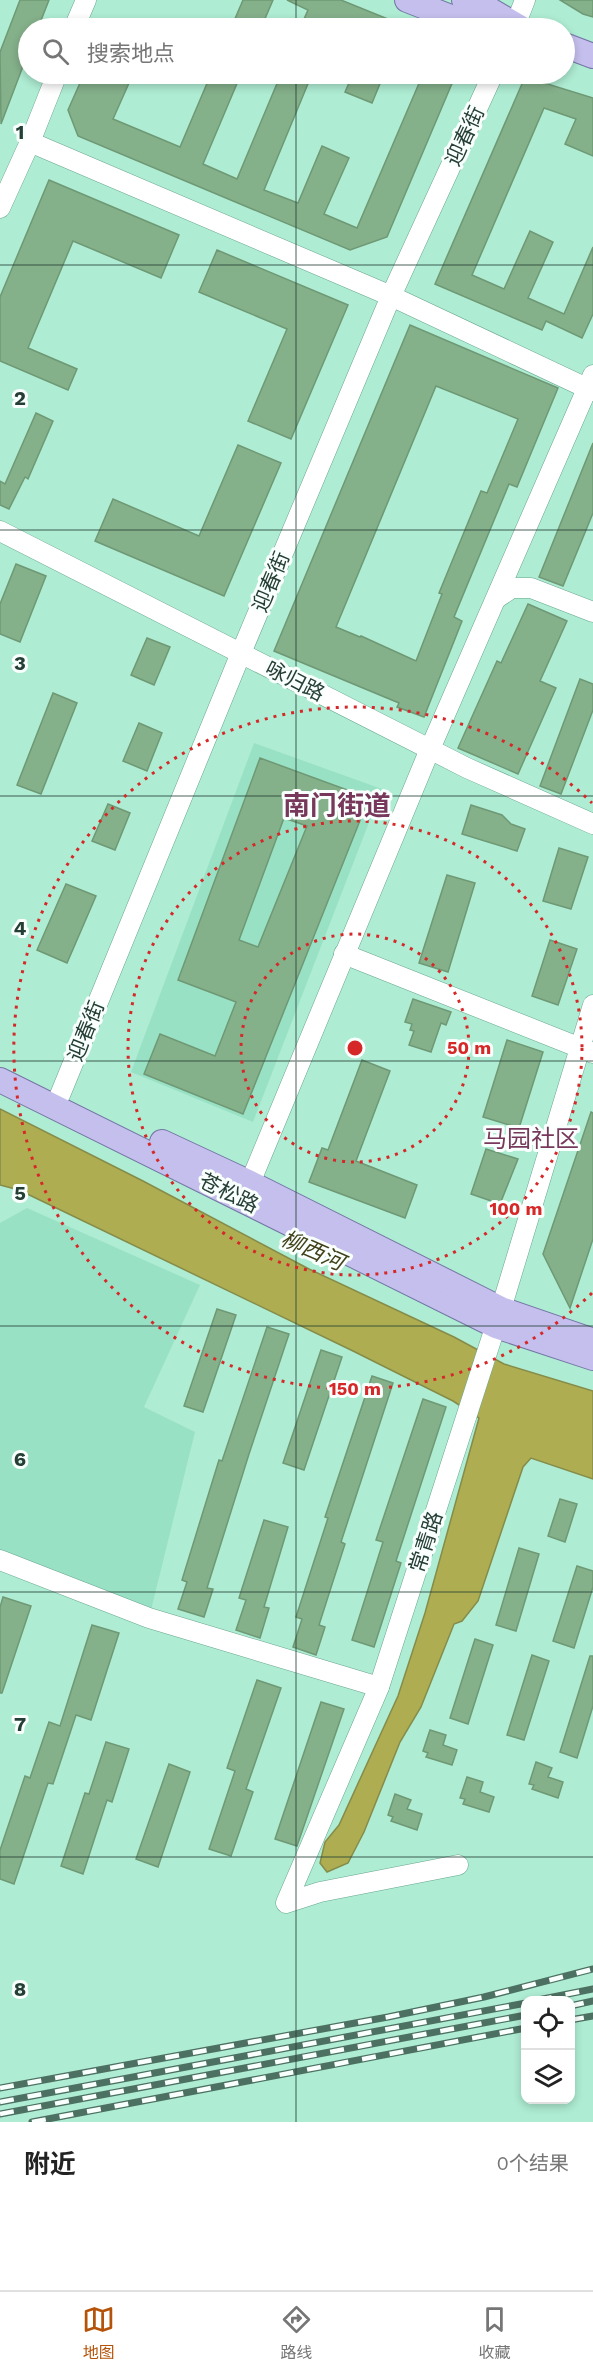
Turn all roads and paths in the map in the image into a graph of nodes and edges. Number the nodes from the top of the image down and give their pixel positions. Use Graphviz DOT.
graph roads {
  1 [pos="86,0"];
  2 [pos="407,0"];
  3 [pos="465,0"];
  4 [pos="525,0"];
  5 [pos="78,18"];
  6 [pos="453,18"];
  7 [pos="502,18"];
  8 [pos="518,18"];
  9 [pos="575,49"];
  10 [pos="593,56"];
  11 [pos="53,84"];
  12 [pos="488,84"];
  13 [pos="30,142"];
  14 [pos="1,202"];
  15 [pos="392,296"];
  16 [pos="591,385"];
  17 [pos="0,531"];
  18 [pos="497,598"];
  19 [pos="593,612"];
  20 [pos="241,653"];
  21 [pos="430,749"];
  22 [pos="593,824"];
  23 [pos="344,954"];
  24 [pos="593,1005"];
  25 [pos="586,1051"];
  26 [pos="0,1065"];
  27 [pos="0,1080"];
  28 [pos="60,1095"];
  29 [pos="250,1183"];
  30 [pos="497,1323"];
  31 [pos="593,1341"];
  32 [pos="593,1358"];
  33 [pos="0,1560"];
  34 [pos="379,1688"];
  35 [pos="458,1865"];
  1 -- 5 [label="street"];
  2 -- 6 [label="main road"];
  3 -- 7 [label="main road"];
  4 -- 8 [label="street"];
  9 -- 10 [label="main road"];
  11 -- 13 [label="street"];
  12 -- 15 [label="street, 迎春街"];
  13 -- 14 [label="street"];
  13 -- 15 [label="street"];
  15 -- 16 [label="street"];
  15 -- 20 [label="street, 迎春街"];
  16 -- 18 [label="street"];
  17 -- 20 [label="street, 咏归路"];
  18 -- 19 [label="street"];
  18 -- 21 [label="street"];
  20 -- 21 [label="street, 咏归路"];
  20 -- 28 [label="street, 迎春街"];
  21 -- 22 [label="street, 咏归路"];
  21 -- 23 [label="street"];
  23 -- 25 [label="street"];
  23 -- 29 [label="street"];
  24 -- 25 [label="street, 常青路"];
  25 -- 30 [label="street, 常青路"];
  26 -- 28 [label="main road, 苍松路"];
  27 -- 30 [label="main road, 苍松路"];
  28 -- 29 [label="main road, 苍松路"];
  29 -- 30 [label="main road, 苍松路"];
  30 -- 31 [label="main road, 苍松路"];
  30 -- 32 [label="main road, 苍松路"];
  30 -- 34 [label="street, 常青路"];
  33 -- 34 [label="street"];
  34 -- 35 [label="street, 常青路"];
}
